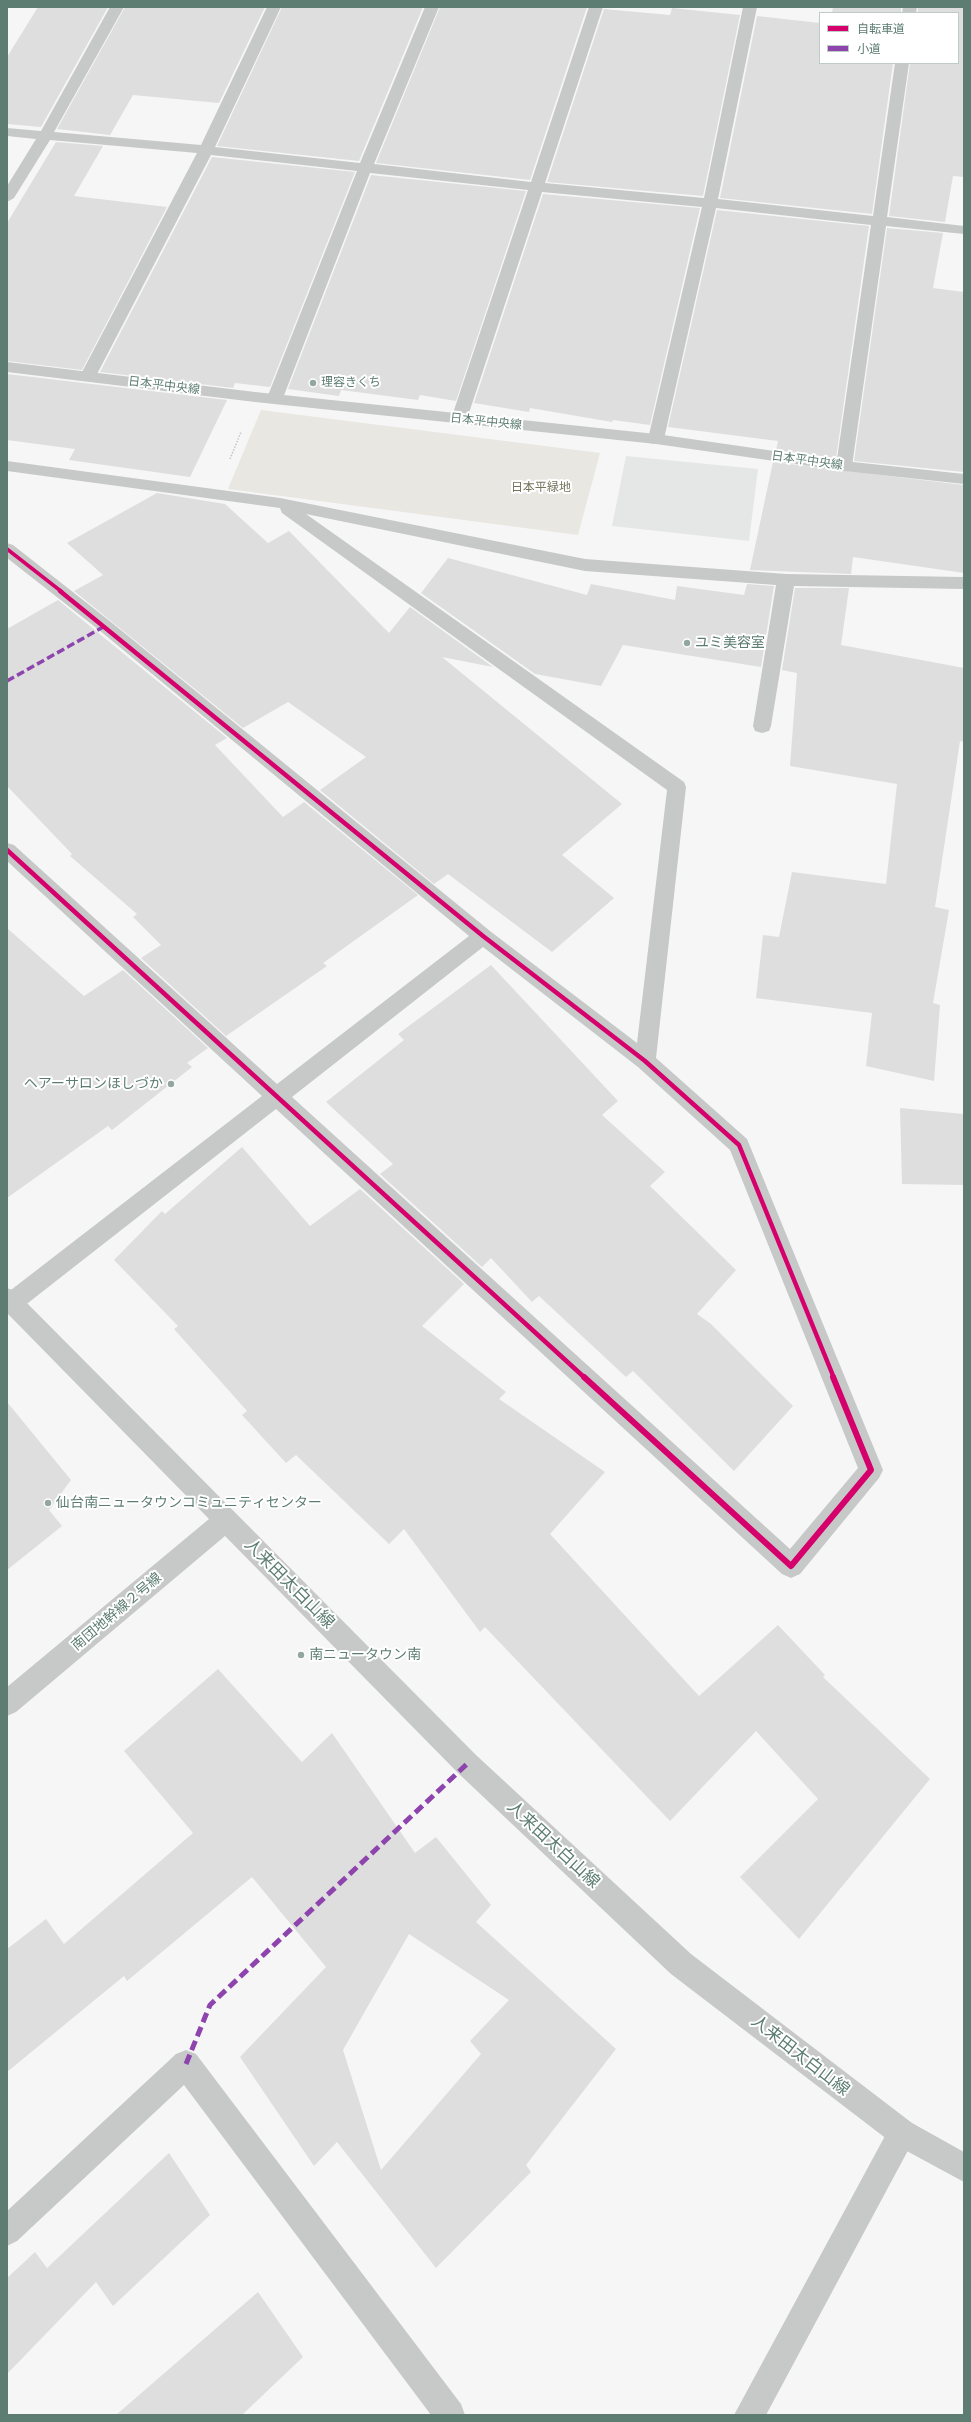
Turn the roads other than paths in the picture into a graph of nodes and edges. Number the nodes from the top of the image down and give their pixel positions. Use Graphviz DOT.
graph roads {
  1 [pos="117,7"];
  2 [pos="274,7"];
  3 [pos="432,7"];
  4 [pos="596,7"];
  5 [pos="750,7"];
  6 [pos="902,64"];
  7 [pos="7,132"];
  8 [pos="45,136"];
  9 [pos="206,150"];
  10 [pos="365,168"];
  11 [pos="538,188"];
  12 [pos="7,198"];
  13 [pos="710,203"];
  14 [pos="878,220"];
  15 [pos="964,230"];
  16 [pos="7,367"];
  17 [pos="88,376"];
  18 [pos="275,398"];
  19 [pos="459,419"];
  20 [pos="656,439"];
  21 [pos="7,466"];
  22 [pos="844,466"];
  23 [pos="964,479"];
  24 [pos="280,503"];
  25 [pos="7,549"];
  26 [pos="786,580"];
  27 [pos="964,583"];
  28 [pos="762,726"];
  29 [pos="7,850"];
  30 [pos="483,936"];
  31 [pos="645,1061"];
  32 [pos="276,1097"];
  33 [pos="9,1301"];
  34 [pos="226,1520"];
  35 [pos="7,1703"];
  36 [pos="902,2133"];
  37 [pos="964,2168"];
  38 [pos="7,2231"];
  39 [pos="450,2415"];
  40 [pos="749,2415"];
  1 -- 8 [label="street"];
  2 -- 9 [label="street"];
  3 -- 10 [label="street"];
  4 -- 11 [label="street"];
  5 -- 13 [label="street"];
  6 -- 14 [label="street"];
  7 -- 8 [label="street"];
  8 -- 9 [label="street"];
  8 -- 12 [label="street"];
  9 -- 10 [label="street"];
  9 -- 17 [label="street"];
  10 -- 11 [label="street"];
  10 -- 18 [label="street"];
  11 -- 13 [label="street"];
  11 -- 19 [label="street"];
  13 -- 14 [label="street"];
  13 -- 20 [label="street"];
  14 -- 15 [label="street"];
  14 -- 22 [label="street"];
  16 -- 17 [label="street, 日本平中央線"];
  17 -- 18 [label="street, 日本平中央線"];
  18 -- 19 [label="street, 日本平中央線"];
  19 -- 20 [label="street, 日本平中央線"];
  20 -- 22 [label="street, 日本平中央線"];
  21 -- 24 [label="street"];
  22 -- 23 [label="street, 日本平中央線"];
  24 -- 26 [label="street"];
  24 -- 31 [label="street"];
  25 -- 30 [label="street"];
  26 -- 27 [label="street"];
  26 -- 28 [label="street"];
  29 -- 32 [label="street"];
  30 -- 31 [label="street"];
  30 -- 32 [label="street"];
  31 -- 32 [label="street"];
  32 -- 33 [label="street"];
  33 -- 34 [label="street, 人来田太白山線"];
  34 -- 35 [label="street, 南団地幹線２号線"];
  34 -- 36 [label="street, 人来田太白山線"];
  36 -- 37 [label="street, 人来田太白山線"];
  36 -- 40 [label="street"];
  38 -- 39 [label="street"];
}
